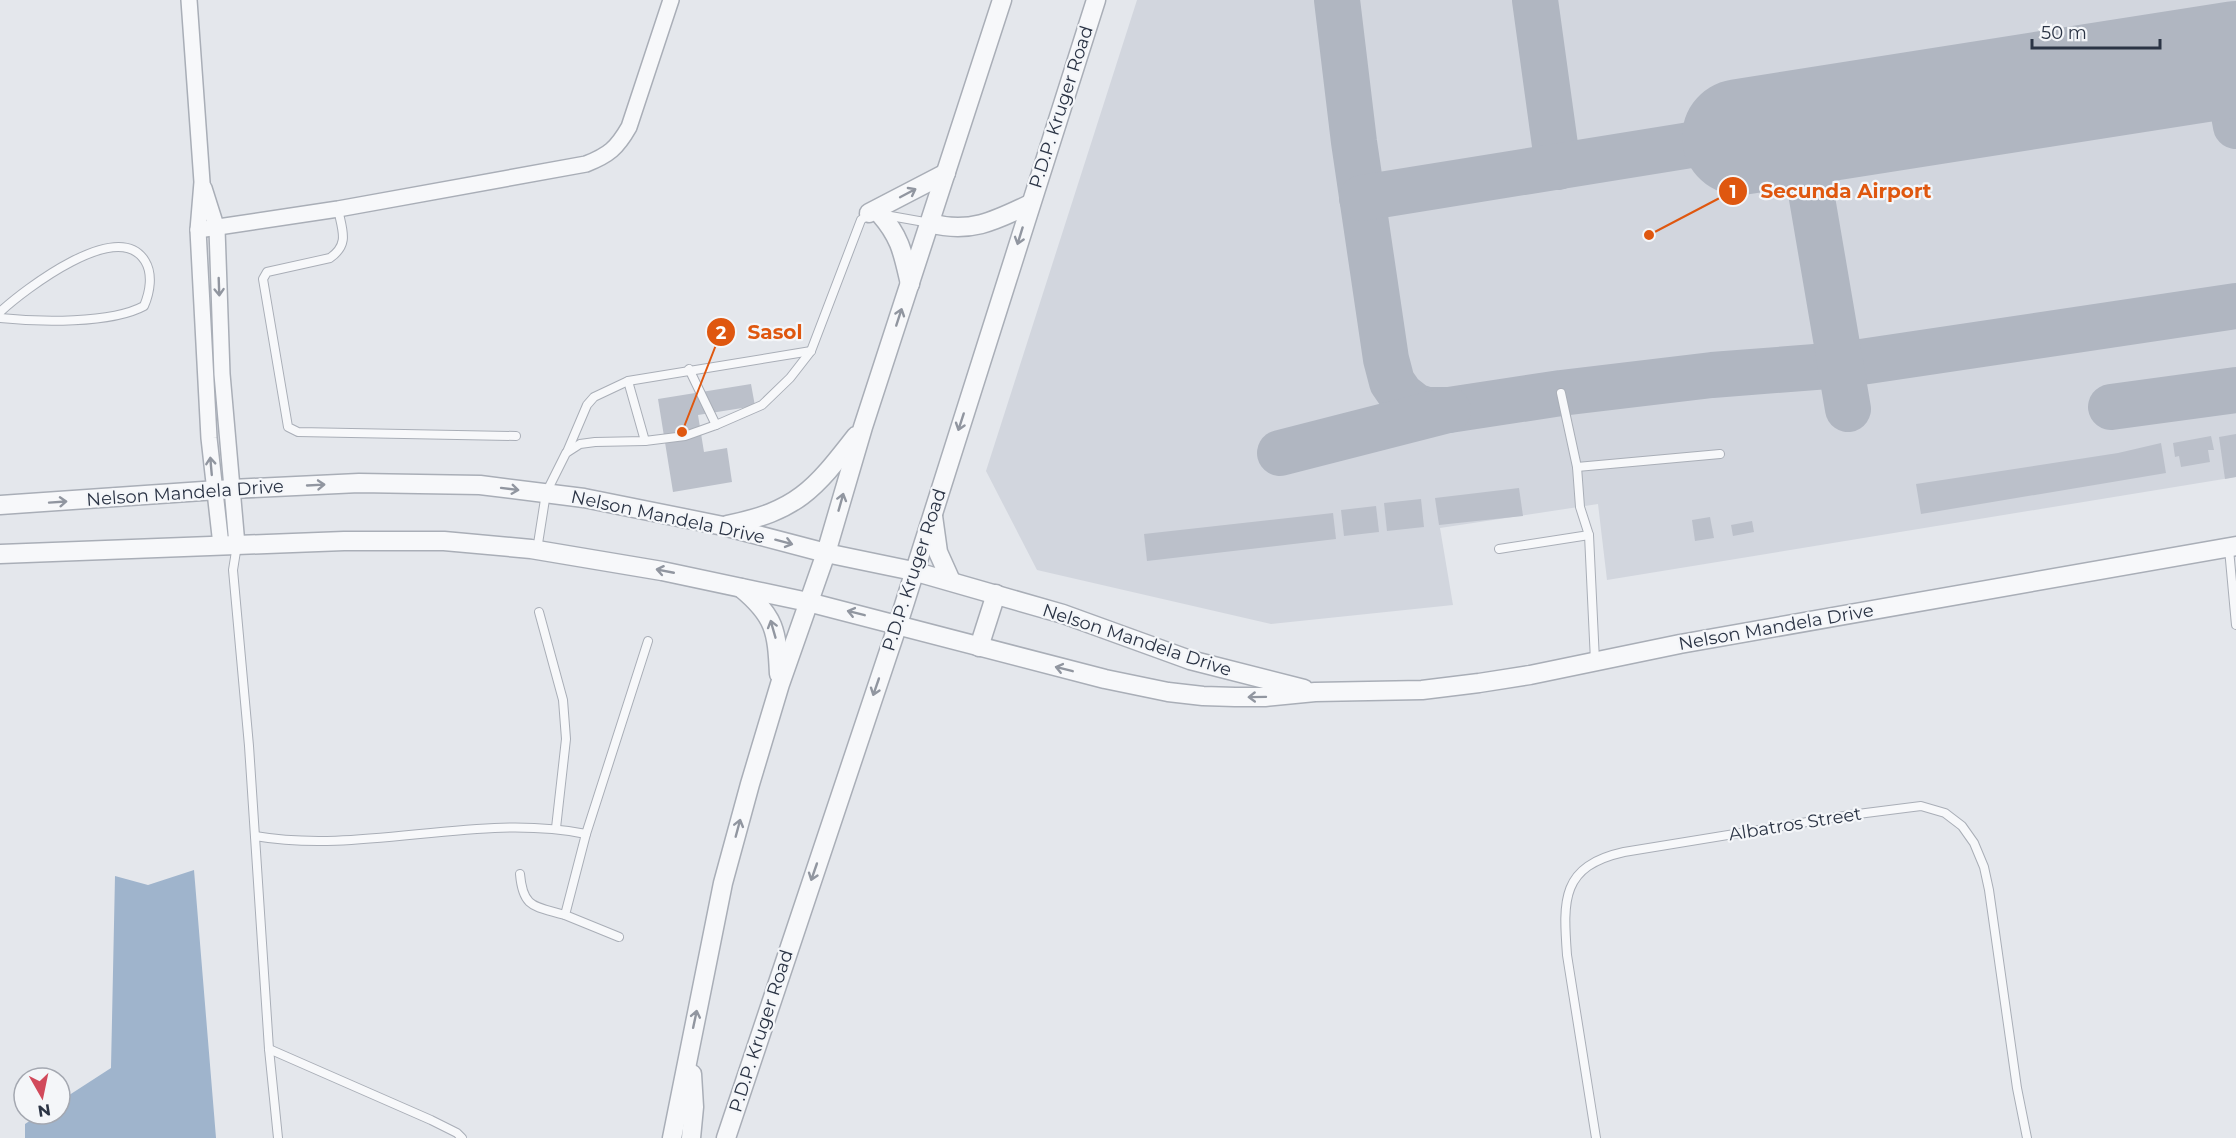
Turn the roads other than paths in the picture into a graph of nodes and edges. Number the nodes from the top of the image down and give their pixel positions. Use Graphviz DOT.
graph roads {
  1 [pos="189,0"];
  2 [pos="671,0"];
  3 [pos="1002,0"];
  4 [pos="1096,0"];
  5 [pos="946,173"];
  6 [pos="201,182"];
  7 [pos="1030,204"];
  8 [pos="338,209"];
  9 [pos="874,214"];
  10 [pos="930,223"];
  11 [pos="217,229"];
  12 [pos="198,230"];
  13 [pos="910,284"];
  14 [pos="0,312"];
  15 [pos="0,318"];
  16 [pos="811,351"];
  17 [pos="690,369"];
  18 [pos="628,381"];
  19 [pos="1560,393"];
  20 [pos="716,425"];
  21 [pos="863,427"];
  22 [pos="516,436"];
  23 [pos="645,441"];
  24 [pos="566,453"];
  25 [pos="1720,454"];
  26 [pos="1577,467"];
  27 [pos="232,489"];
  28 [pos="213,490"];
  29 [pos="546,493"];
  30 [pos="0,506"];
  31 [pos="933,511"];
  32 [pos="723,526"];
  33 [pos="1589,535"];
  34 [pos="229,545"];
  35 [pos="2232,547"];
  36 [pos="1499,549"];
  37 [pos="537,550"];
  38 [pos="826,553"];
  39 [pos="0,554"];
  40 [pos="233,570"];
  41 [pos="913,571"];
  42 [pos="951,581"];
  43 [pos="740,587"];
  44 [pos="996,594"];
  45 [pos="808,602"];
  46 [pos="539,612"];
  47 [pos="898,624"];
  48 [pos="2236,625"];
  49 [pos="648,641"];
  50 [pos="979,647"];
  51 [pos="1595,662"];
  52 [pos="780,684"];
  53 [pos="1315,692"];
  54 [pos="556,828"];
  55 [pos="586,834"];
  56 [pos="255,836"];
  57 [pos="520,874"];
  58 [pos="565,915"];
  59 [pos="619,937"];
  60 [pos="269,1049"];
  61 [pos="688,1060"];
  62 [pos="729,1134"];
  63 [pos="278,1138"];
  64 [pos="462,1138"];
  65 [pos="672,1138"];
  66 [pos="691,1138"];
  67 [pos="1596,1138"];
  68 [pos="2027,1138"];
  1 -- 6 [label="street"];
  2 -- 8 [label="street"];
  3 -- 5 [label="street"];
  4 -- 7 [label="street, P.D.P. Kruger Road"];
  9 -- 5 [label="street, one-way"];
  5 -- 10 [label="street"];
  6 -- 11 [label="street"];
  6 -- 12 [label="street"];
  7 -- 10 [label="street"];
  7 -- 31 [label="street, P.D.P. Kruger Road, one-way"];
  8 -- 11 [label="street"];
  8 -- 22 [label="lane"];
  9 -- 10 [label="lane"];
  9 -- 13 [label="street"];
  9 -- 16 [label="lane"];
  10 -- 13 [label="street"];
  11 -- 12 [label="street"];
  11 -- 27 [label="street, one-way"];
  28 -- 12 [label="street, one-way"];
  21 -- 13 [label="street, one-way"];
  14 -- 15 [label="lane"];
  16 -- 17 [label="lane"];
  16 -- 20 [label="lane"];
  17 -- 18 [label="lane"];
  17 -- 20 [label="lane"];
  18 -- 23 [label="lane"];
  18 -- 24 [label="lane"];
  19 -- 26 [label="lane"];
  20 -- 23 [label="lane"];
  21 -- 32 [label="street"];
  38 -- 21 [label="street, one-way"];
  23 -- 24 [label="lane"];
  24 -- 29 [label="lane"];
  25 -- 26 [label="lane"];
  26 -- 33 [label="lane"];
  27 -- 28 [label="street, Nelson Mandela Drive"];
  27 -- 29 [label="street, Nelson Mandela Drive, one-way"];
  27 -- 34 [label="street"];
  30 -- 28 [label="street, Nelson Mandela Drive, one-way"];
  28 -- 34 [label="street"];
  29 -- 32 [label="street, Nelson Mandela Drive"];
  29 -- 37 [label="lane"];
  31 -- 41 [label="street, P.D.P. Kruger Road"];
  31 -- 42 [label="street"];
  32 -- 38 [label="street, Nelson Mandela Drive, one-way"];
  33 -- 36 [label="lane"];
  33 -- 51 [label="lane"];
  34 -- 37 [label="street, Nelson Mandela Drive"];
  34 -- 39 [label="street, Nelson Mandela Drive"];
  34 -- 40 [label="lane"];
  34 -- 40 [label="lane"];
  35 -- 48 [label="lane"];
  35 -- 51 [label="street, Nelson Mandela Drive"];
  43 -- 37 [label="street, Nelson Mandela Drive, one-way"];
  38 -- 41 [label="street, Nelson Mandela Drive"];
  38 -- 45 [label="street"];
  40 -- 56 [label="lane"];
  41 -- 42 [label="street, Nelson Mandela Drive"];
  41 -- 47 [label="street, P.D.P. Kruger Road"];
  42 -- 44 [label="street, Nelson Mandela Drive"];
  43 -- 45 [label="street, Nelson Mandela Drive"];
  52 -- 43 [label="street, one-way"];
  44 -- 50 [label="street"];
  44 -- 53 [label="street, Nelson Mandela Drive"];
  47 -- 45 [label="street, Nelson Mandela Drive, one-way"];
  45 -- 52 [label="street"];
  46 -- 54 [label="lane"];
  47 -- 50 [label="street, Nelson Mandela Drive"];
  47 -- 62 [label="street, P.D.P. Kruger Road, one-way"];
  49 -- 55 [label="lane"];
  53 -- 50 [label="street, Nelson Mandela Drive, one-way"];
  51 -- 53 [label="street, Nelson Mandela Drive"];
  61 -- 52 [label="street, one-way"];
  54 -- 55 [label="lane"];
  54 -- 56 [label="lane"];
  55 -- 58 [label="lane"];
  56 -- 60 [label="lane"];
  57 -- 58 [label="lane"];
  58 -- 59 [label="lane"];
  60 -- 63 [label="lane"];
  60 -- 64 [label="lane"];
  61 -- 65 [label="street"];
  61 -- 66 [label="street"];
  67 -- 68 [label="lane, Albatros Street"];
}
